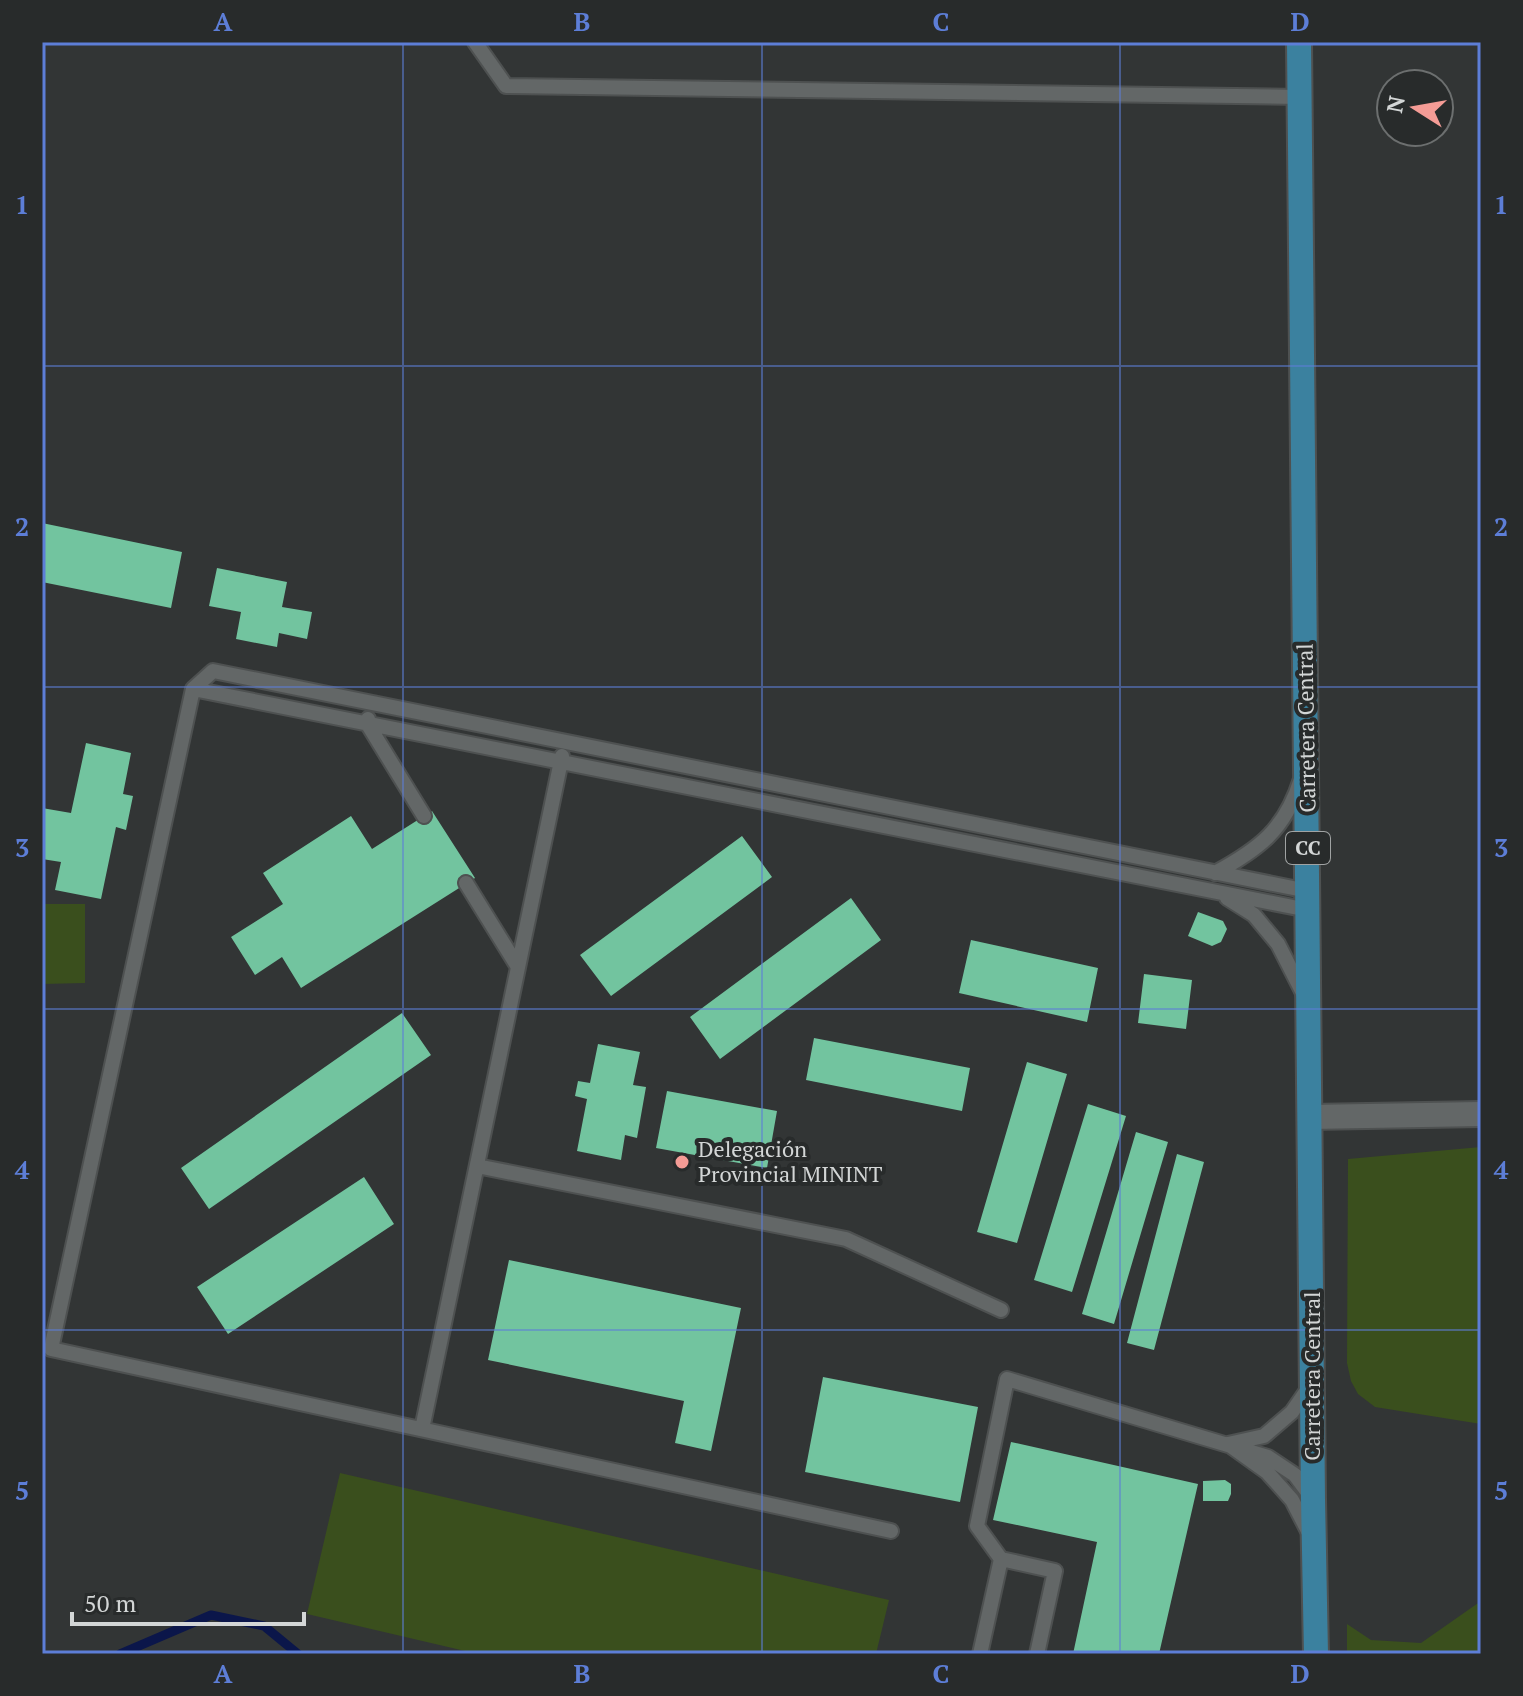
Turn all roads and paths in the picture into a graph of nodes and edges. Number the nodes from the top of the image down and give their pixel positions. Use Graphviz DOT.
graph roads {
  1 [pos="475,42"];
  2 [pos="1299,42"];
  3 [pos="1300,97"];
  4 [pos="193,689"];
  5 [pos="371,703"];
  6 [pos="367,723"];
  7 [pos="565,742"];
  8 [pos="1307,760"];
  9 [pos="561,762"];
  10 [pos="424,816"];
  11 [pos="1215,873"];
  12 [pos="466,883"];
  13 [pos="1220,893"];
  14 [pos="1308,901"];
  15 [pos="518,967"];
  16 [pos="1309,1007"];
  17 [pos="1481,1114"];
  18 [pos="1310,1117"];
  19 [pos="477,1166"];
  20 [pos="1001,1310"];
  21 [pos="47,1351"];
  22 [pos="1313,1382"];
  23 [pos="422,1429"];
  24 [pos="1228,1444"];
  25 [pos="1313,1499"];
  26 [pos="891,1531"];
  27 [pos="1315,1544"];
  28 [pos="1001,1559"];
  29 [pos="1314,1650"];
  30 [pos="980,1654"];
  31 [pos="1037,1654"];
  1 -- 3 [label="lane"];
  2 -- 3 [label="main road, Carretera Central / CC"];
  3 -- 8 [label="main road, Carretera Central / CC"];
  4 -- 5 [label="lane"];
  4 -- 6 [label="lane"];
  4 -- 21 [label="lane"];
  5 -- 6 [label="lane"];
  5 -- 7 [label="lane"];
  6 -- 9 [label="lane"];
  6 -- 10 [label="lane"];
  7 -- 9 [label="lane"];
  7 -- 11 [label="lane"];
  8 -- 11 [label="lane"];
  8 -- 14 [label="main road, Carretera Central / CC"];
  9 -- 13 [label="lane"];
  9 -- 15 [label="lane"];
  11 -- 14 [label="lane"];
  12 -- 15 [label="lane"];
  13 -- 14 [label="lane"];
  13 -- 16 [label="lane"];
  14 -- 16 [label="main road, Carretera Central / CC"];
  15 -- 19 [label="lane"];
  16 -- 18 [label="main road, Carretera Central / CC"];
  17 -- 18 [label="street"];
  18 -- 22 [label="main road, Carretera Central / CC"];
  19 -- 20 [label="lane"];
  19 -- 23 [label="lane"];
  21 -- 23 [label="lane"];
  22 -- 24 [label="lane"];
  22 -- 25 [label="main road, Carretera Central / CC"];
  23 -- 26 [label="lane"];
  24 -- 25 [label="lane"];
  24 -- 27 [label="lane"];
  24 -- 28 [label="lane"];
  25 -- 27 [label="main road, Carretera Central / CC"];
  27 -- 29 [label="main road, Carretera Central / CC"];
  28 -- 30 [label="lane"];
  28 -- 31 [label="lane"];
}
